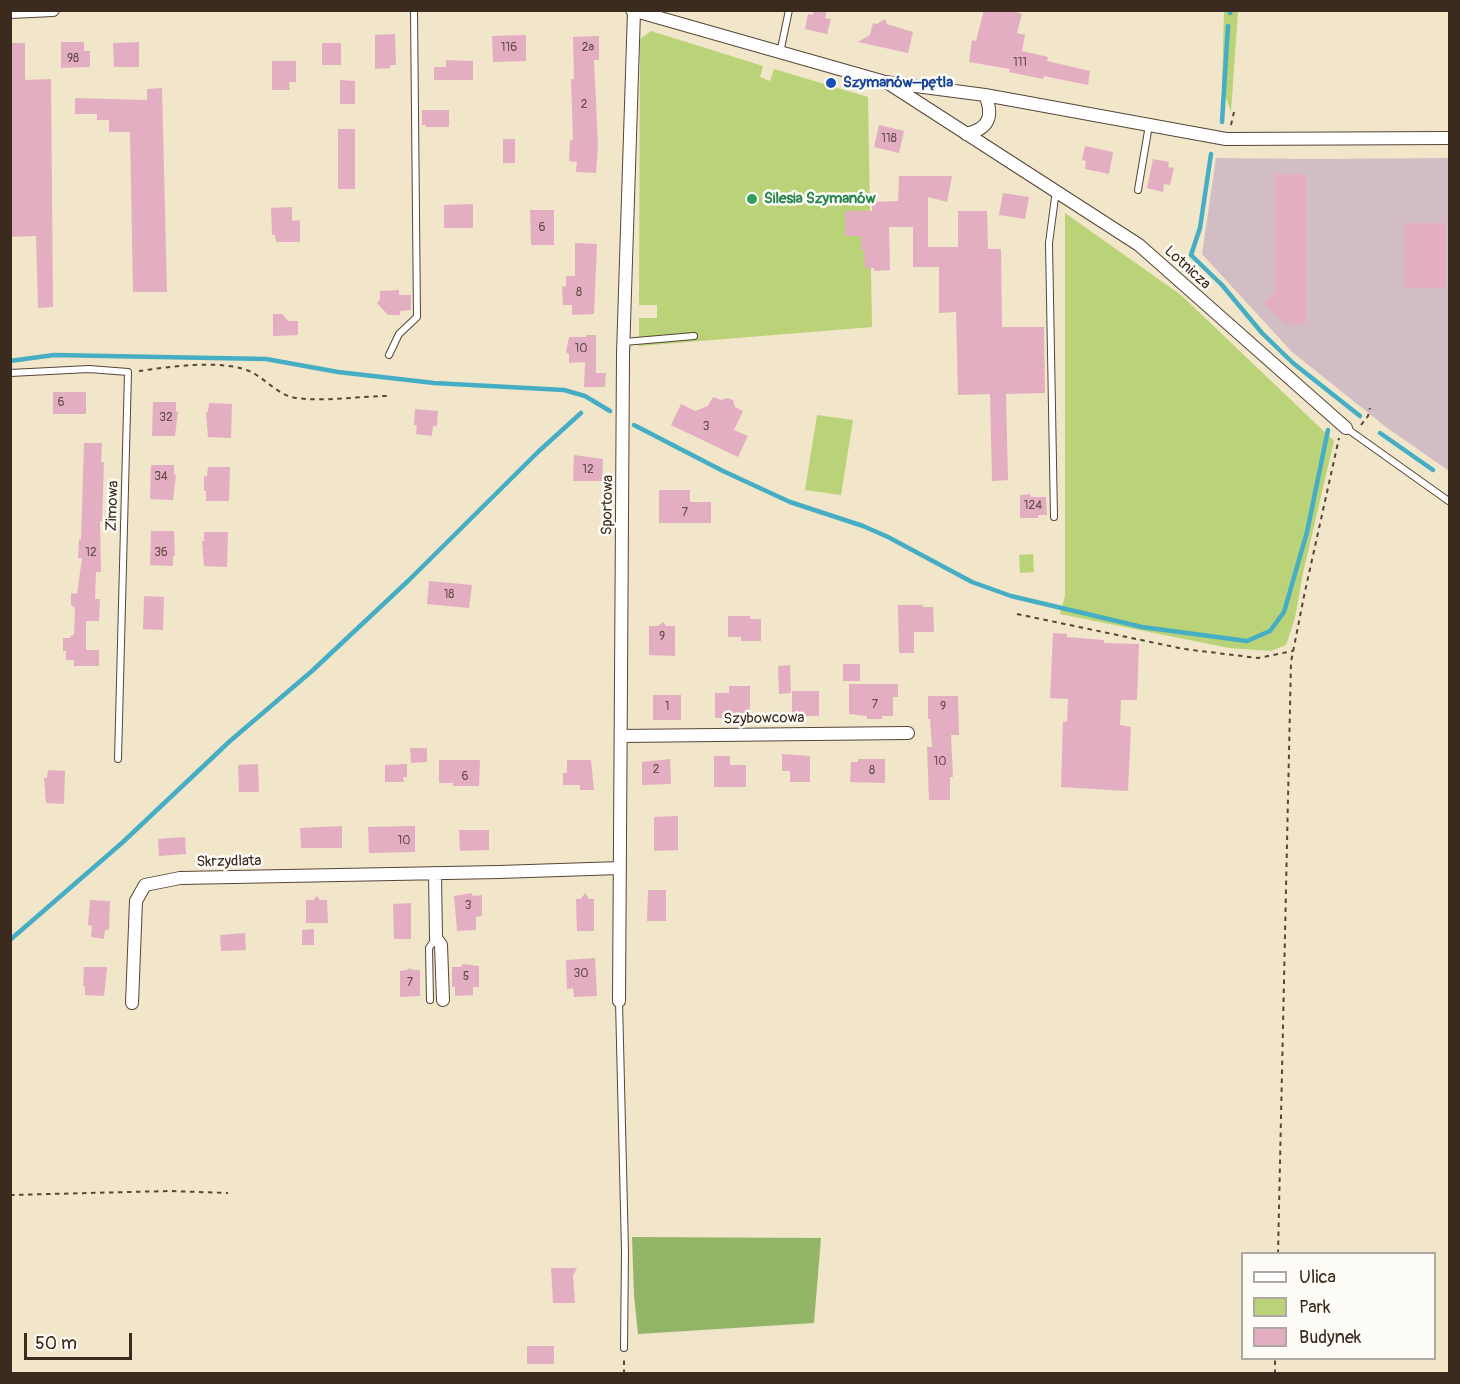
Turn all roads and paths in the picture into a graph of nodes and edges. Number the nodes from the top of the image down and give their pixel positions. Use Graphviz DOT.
graph roads {
  1 [pos="53,10"];
  2 [pos="414,10"];
  3 [pos="789,10"];
  4 [pos="633,11"];
  5 [pos="10,12"];
  6 [pos="780,53"];
  7 [pos="885,82"];
  8 [pos="985,95"];
  9 [pos="1149,125"];
  10 [pos="966,134"];
  11 [pos="1449,138"];
  12 [pos="1056,190"];
  13 [pos="1138,190"];
  14 [pos="694,336"];
  15 [pos="624,342"];
  16 [pos="389,355"];
  17 [pos="128,372"];
  18 [pos="10,373"];
  19 [pos="388,396"];
  20 [pos="1370,408"];
  21 [pos="1350,431"];
  22 [pos="1449,502"];
  23 [pos="1054,517"];
  24 [pos="1017,614"];
  25 [pos="1293,651"];
  26 [pos="908,733"];
  27 [pos="621,736"];
  28 [pos="118,759"];
  29 [pos="620,868"];
  30 [pos="435,873"];
  31 [pos="436,938"];
  32 [pos="430,1000"];
  33 [pos="443,1000"];
  34 [pos="619,1001"];
  35 [pos="132,1003"];
  36 [pos="228,1193"];
  37 [pos="10,1195"];
  38 [pos="1278,1252"];
  39 [pos="624,1348"];
  40 [pos="624,1374"];
  1 -- 5 [label="street"];
  2 -- 16 [label="lane"];
  3 -- 6 [label="lane"];
  4 -- 6 [label="street, Lotnicza"];
  4 -- 15 [label="street, Sportowa"];
  6 -- 7 [label="street, Lotnicza"];
  7 -- 8 [label="street, Lotnicza"];
  7 -- 10 [label="street, Lotnicza"];
  8 -- 9 [label="street, Lotnicza"];
  8 -- 10 [label="street"];
  9 -- 11 [label="street, Lotnicza"];
  9 -- 13 [label="lane"];
  10 -- 12 [label="street, Lotnicza"];
  12 -- 21 [label="street, Lotnicza"];
  12 -- 23 [label="lane"];
  14 -- 15 [label="lane"];
  15 -- 27 [label="street, Sportowa"];
  17 -- 18 [label="lane"];
  17 -- 19 [label="path"];
  17 -- 28 [label="lane, Zimowa"];
  20 -- 21 [label="path"];
  21 -- 22 [label="lane, Lotnicza"];
  21 -- 25 [label="path"];
  24 -- 25 [label="path"];
  25 -- 38 [label="path"];
  26 -- 27 [label="street, Szybowcowa"];
  27 -- 29 [label="street, Sportowa"];
  29 -- 30 [label="street, Skrzydlata"];
  29 -- 34 [label="street, Sportowa"];
  30 -- 31 [label="street"];
  30 -- 35 [label="street, Skrzydlata"];
  31 -- 32 [label="lane"];
  31 -- 33 [label="street"];
  34 -- 39 [label="lane"];
  36 -- 37 [label="path"];
  39 -- 40 [label="path"];
}
